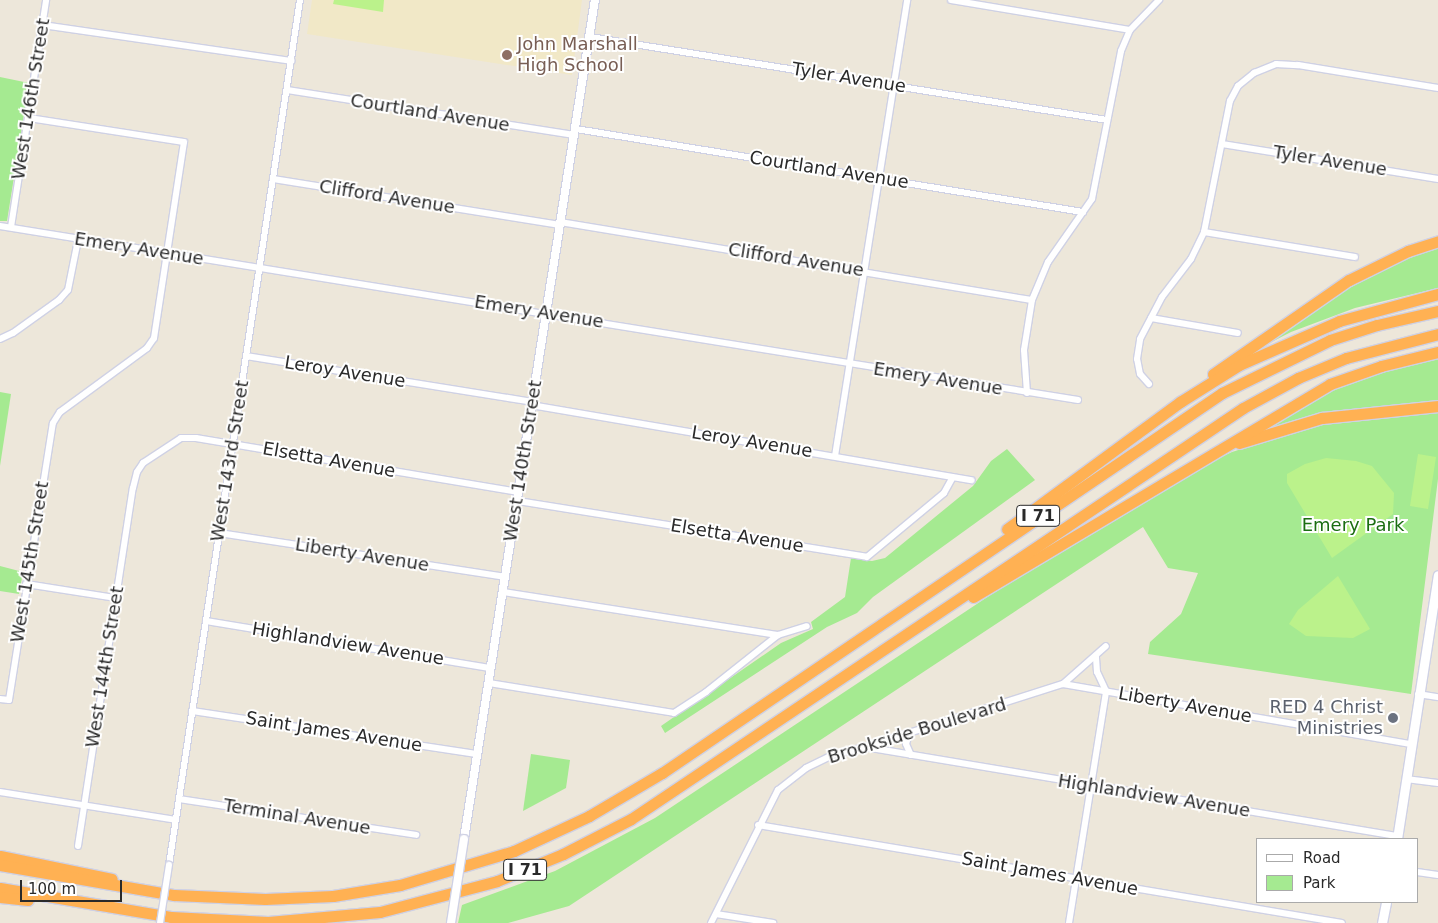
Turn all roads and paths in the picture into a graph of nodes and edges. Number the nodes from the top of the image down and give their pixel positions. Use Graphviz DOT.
graph roads {
  1 [pos="46,0"];
  2 [pos="300,0"];
  3 [pos="596,0"];
  4 [pos="908,0"];
  5 [pos="950,0"];
  6 [pos="1159,0"];
  7 [pos="42,24"];
  8 [pos="1130,30"];
  9 [pos="590,36"];
  10 [pos="291,61"];
  11 [pos="893,86"];
  12 [pos="1438,88"];
  13 [pos="287,90"];
  14 [pos="29,118"];
  15 [pos="1107,120"];
  16 [pos="575,132"];
  17 [pos="1222,144"];
  18 [pos="879,178"];
  19 [pos="273,179"];
  20 [pos="1438,179"];
  21 [pos="1083,212"];
  22 [pos="560,223"];
  23 [pos="0,226"];
  24 [pos="11,228"];
  25 [pos="1204,232"];
  26 [pos="78,240"];
  27 [pos="1438,241"];
  28 [pos="168,253"];
  29 [pos="1355,257"];
  30 [pos="259,268"];
  31 [pos="865,271"];
  32 [pos="1438,294"];
  33 [pos="1032,300"];
  34 [pos="1438,311"];
  35 [pos="546,313"];
  36 [pos="1151,318"];
  37 [pos="1238,333"];
  38 [pos="1438,334"];
  39 [pos="0,338"];
  40 [pos="1438,352"];
  41 [pos="246,356"];
  42 [pos="849,365"];
  43 [pos="1148,384"];
  44 [pos="1027,393"];
  45 [pos="1078,400"];
  46 [pos="1180,402"];
  47 [pos="532,404"];
  48 [pos="1438,406"];
  49 [pos="233,444"];
  50 [pos="1212,454"];
  51 [pos="835,456"];
  52 [pos="953,477"];
  53 [pos="972,480"];
  54 [pos="133,488"];
  55 [pos="519,492"];
  56 [pos="518,501"];
  57 [pos="219,533"];
  58 [pos="1438,575"];
  59 [pos="505,577"];
  60 [pos="26,584"];
  61 [pos="503,592"];
  62 [pos="115,598"];
  63 [pos="914,600"];
  64 [pos="1435,609"];
  65 [pos="206,621"];
  66 [pos="807,626"];
  67 [pos="778,635"];
  68 [pos="899,638"];
  69 [pos="1106,646"];
  70 [pos="1096,656"];
  71 [pos="491,668"];
  72 [pos="489,683"];
  73 [pos="1063,684"];
  74 [pos="1106,691"];
  75 [pos="1418,694"];
  76 [pos="1438,697"];
  77 [pos="0,699"];
  78 [pos="192,710"];
  79 [pos="909,734"];
  80 [pos="1411,744"];
  81 [pos="865,747"];
  82 [pos="477,754"];
  83 [pos="911,755"];
  84 [pos="1406,779"];
  85 [pos="1438,783"];
  86 [pos="1090,786"];
  87 [pos="0,792"];
  88 [pos="179,799"];
  89 [pos="84,805"];
  90 [pos="176,820"];
  91 [pos="758,825"];
  92 [pos="416,835"];
  93 [pos="1397,838"];
  94 [pos="78,846"];
  95 [pos="0,856"];
  96 [pos="0,865"];
  97 [pos="1418,872"];
  98 [pos="1438,875"];
  99 [pos="1076,879"];
  100 [pos="0,888"];
  101 [pos="174,895"];
  102 [pos="0,897"];
  103 [pos="1386,903"];
  104 [pos="93,905"];
  105 [pos="716,914"];
  106 [pos="160,923"];
  107 [pos="451,923"];
  108 [pos="711,923"];
  109 [pos="773,923"];
  110 [pos="1069,923"];
  111 [pos="1342,923"];
  112 [pos="1382,923"];
  1 -- 7 [label="street, West 146th Street"];
  2 -- 10 [label="street, West 143rd Street"];
  3 -- 9 [label="street, West 140th Street"];
  4 -- 11 [label="street"];
  5 -- 8 [label="street"];
  6 -- 8 [label="street"];
  7 -- 10 [label="street"];
  7 -- 14 [label="street, West 146th Street"];
  8 -- 15 [label="street"];
  9 -- 11 [label="street, Tyler Avenue"];
  9 -- 16 [label="street, West 140th Street"];
  10 -- 13 [label="street, West 143rd Street"];
  11 -- 15 [label="street, Tyler Avenue"];
  11 -- 18 [label="street"];
  12 -- 17 [label="street"];
  13 -- 16 [label="street, Courtland Avenue"];
  13 -- 19 [label="street, West 143rd Street"];
  14 -- 24 [label="street, West 146th Street"];
  14 -- 28 [label="street"];
  15 -- 21 [label="street"];
  16 -- 18 [label="street, Courtland Avenue"];
  16 -- 22 [label="street, West 140th Street"];
  17 -- 20 [label="street, Tyler Avenue"];
  17 -- 25 [label="street"];
  18 -- 21 [label="street, Courtland Avenue"];
  18 -- 31 [label="street"];
  19 -- 22 [label="street, Clifford Avenue"];
  19 -- 30 [label="street, West 143rd Street"];
  21 -- 33 [label="street"];
  22 -- 31 [label="street, Clifford Avenue"];
  22 -- 35 [label="street, West 140th Street"];
  23 -- 24 [label="street, Emery Avenue"];
  24 -- 26 [label="street, Emery Avenue"];
  25 -- 29 [label="street"];
  25 -- 36 [label="street"];
  26 -- 28 [label="street, Emery Avenue"];
  26 -- 39 [label="street"];
  27 -- 46 [label="highway"];
  28 -- 30 [label="street, Emery Avenue"];
  28 -- 60 [label="street, West 145th Street"];
  30 -- 35 [label="street, Emery Avenue"];
  30 -- 41 [label="street, West 143rd Street"];
  31 -- 33 [label="street, Clifford Avenue"];
  31 -- 42 [label="street"];
  32 -- 46 [label="highway"];
  33 -- 44 [label="street"];
  34 -- 63 [label="highway, I 71"];
  35 -- 42 [label="street, Emery Avenue"];
  35 -- 47 [label="street, West 140th Street"];
  36 -- 37 [label="street"];
  36 -- 43 [label="street"];
  38 -- 68 [label="highway, I 71"];
  40 -- 50 [label="highway"];
  41 -- 47 [label="street, Leroy Avenue"];
  41 -- 49 [label="street, West 143rd Street"];
  42 -- 44 [label="street, Emery Avenue"];
  42 -- 51 [label="street"];
  44 -- 45 [label="street, Emery Avenue"];
  46 -- 63 [label="highway"];
  47 -- 51 [label="street, Leroy Avenue"];
  47 -- 55 [label="street, West 140th Street"];
  48 -- 50 [label="highway"];
  49 -- 54 [label="street, Elsetta Avenue"];
  49 -- 55 [label="street, Elsetta Avenue"];
  49 -- 57 [label="street, West 143rd Street"];
  50 -- 68 [label="highway"];
  51 -- 52 [label="street, Leroy Avenue"];
  52 -- 53 [label="street, Leroy Avenue"];
  52 -- 56 [label="street, Elsetta Avenue"];
  54 -- 62 [label="street, West 144th Street"];
  55 -- 56 [label="street, West 140th Street"];
  56 -- 59 [label="street, West 140th Street"];
  57 -- 59 [label="street, Liberty Avenue"];
  57 -- 65 [label="street, West 143rd Street"];
  58 -- 64 [label="main road"];
  59 -- 61 [label="street, West 140th Street"];
  60 -- 62 [label="street"];
  60 -- 77 [label="street, West 145th Street"];
  61 -- 67 [label="street"];
  61 -- 71 [label="street, West 140th Street"];
  62 -- 89 [label="street, West 144th Street"];
  63 -- 101 [label="highway, I 71"];
  64 -- 75 [label="main road"];
  65 -- 71 [label="street, Highlandview Avenue"];
  65 -- 78 [label="street, West 143rd Street"];
  66 -- 67 [label="street"];
  67 -- 72 [label="street"];
  68 -- 104 [label="highway, I 71"];
  69 -- 70 [label="street, Brookside Boulevard"];
  70 -- 73 [label="street, Brookside Boulevard"];
  70 -- 74 [label="street, Liberty Avenue"];
  71 -- 72 [label="street, West 140th Street"];
  72 -- 82 [label="street, West 140th Street"];
  73 -- 74 [label="street, Liberty Avenue"];
  73 -- 79 [label="street, Brookside Boulevard"];
  74 -- 80 [label="street, Liberty Avenue"];
  74 -- 86 [label="street"];
  75 -- 76 [label="street"];
  75 -- 80 [label="main road"];
  78 -- 82 [label="street, Saint James Avenue"];
  78 -- 88 [label="street, West 143rd Street"];
  79 -- 81 [label="street, Brookside Boulevard"];
  79 -- 83 [label="street"];
  80 -- 84 [label="main road"];
  81 -- 83 [label="street, Highlandview Avenue"];
  81 -- 91 [label="street, Brookside Boulevard"];
  82 -- 107 [label="street, West 140th Street, bridge"];
  83 -- 86 [label="street, Highlandview Avenue"];
  84 -- 85 [label="street"];
  84 -- 93 [label="main road"];
  86 -- 93 [label="street, Highlandview Avenue"];
  86 -- 99 [label="street"];
  87 -- 89 [label="street"];
  88 -- 90 [label="street, West 143rd Street"];
  88 -- 92 [label="street, Terminal Avenue"];
  89 -- 90 [label="street"];
  89 -- 94 [label="street, West 144th Street"];
  90 -- 106 [label="street, West 143rd Street, bridge"];
  91 -- 99 [label="street, Saint James Avenue"];
  91 -- 105 [label="street, Brookside Boulevard"];
  95 -- 101 [label="highway"];
  96 -- 101 [label="highway, I 71"];
  97 -- 98 [label="street"];
  99 -- 110 [label="street"];
  99 -- 111 [label="street, Saint James Avenue"];
  100 -- 104 [label="highway, I 71"];
  102 -- 104 [label="highway"];
  103 -- 112 [label="main road"];
  105 -- 108 [label="street, Brookside Boulevard"];
  105 -- 109 [label="street"];
}
